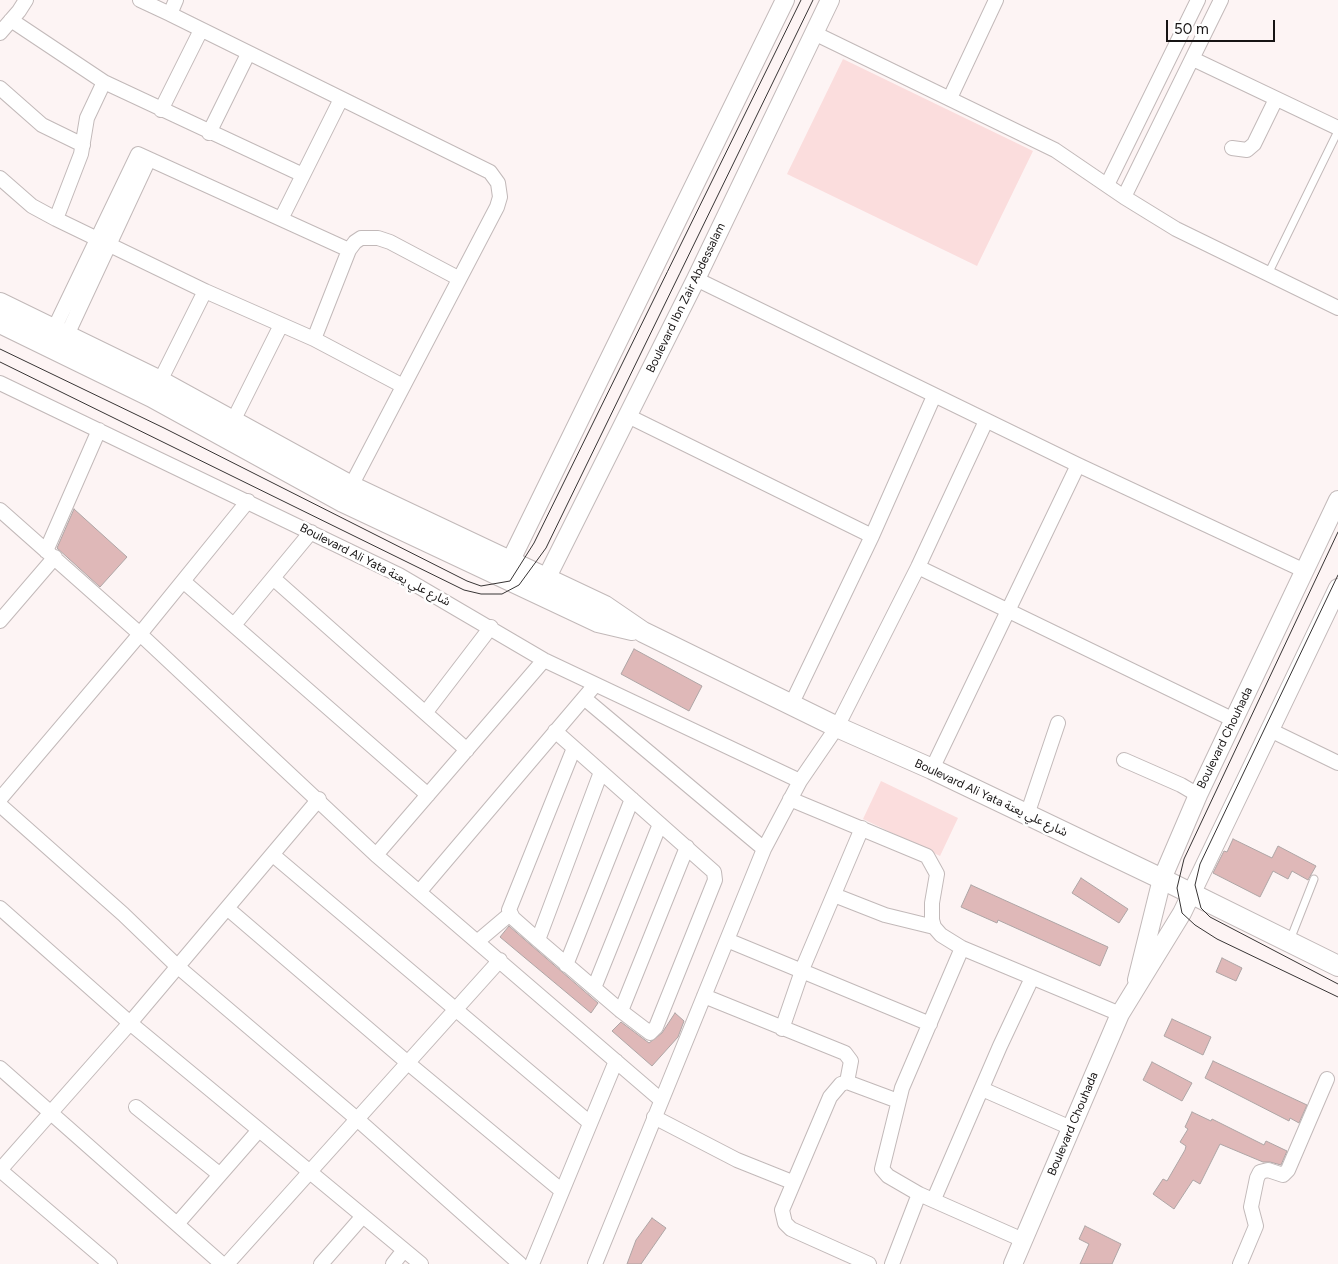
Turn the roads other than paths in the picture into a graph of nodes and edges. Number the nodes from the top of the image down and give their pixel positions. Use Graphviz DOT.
graph roads {
  1 [pos="26,0"];
  2 [pos="140,0"];
  3 [pos="176,0"];
  4 [pos="785,0"];
  5 [pos="830,0"];
  6 [pos="996,0"];
  7 [pos="1198,0"];
  8 [pos="1221,0"];
  9 [pos="170,14"];
  10 [pos="11,20"];
  11 [pos="201,30"];
  12 [pos="0,33"];
  13 [pos="814,33"];
  14 [pos="248,54"];
  15 [pos="1192,58"];
  16 [pos="104,82"];
  17 [pos="0,88"];
  18 [pos="950,98"];
  19 [pos="341,99"];
  20 [pos="1276,99"];
  21 [pos="161,110"];
  22 [pos="1338,130"];
  23 [pos="209,132"];
  24 [pos="83,145"];
  25 [pos="1232,148"];
  26 [pos="304,175"];
  27 [pos="0,178"];
  28 [pos="1107,185"];
  29 [pos="1124,197"];
  30 [pos="56,219"];
  31 [pos="281,219"];
  32 [pos="103,242"];
  33 [pos="349,250"];
  34 [pos="1268,275"];
  35 [pos="458,278"];
  36 [pos="696,279"];
  37 [pos="205,291"];
  38 [pos="0,303"];
  39 [pos="1338,308"];
  40 [pos="0,323"];
  41 [pos="281,325"];
  42 [pos="60,332"];
  43 [pos="314,339"];
  44 [pos="160,381"];
  45 [pos="0,384"];
  46 [pos="403,386"];
  47 [pos="934,396"];
  48 [pos="628,416"];
  49 [pos="233,421"];
  50 [pos="986,421"];
  51 [pos="99,430"];
  52 [pos="1078,465"];
  53 [pos="351,486"];
  54 [pos="1338,500"];
  55 [pos="248,501"];
  56 [pos="0,510"];
  57 [pos="311,532"];
  58 [pos="872,536"];
  59 [pos="50,554"];
  60 [pos="918,567"];
  61 [pos="507,570"];
  62 [pos="1305,571"];
  63 [pos="273,578"];
  64 [pos="183,581"];
  65 [pos="542,586"];
  66 [pos="1338,588"];
  67 [pos="1006,611"];
  68 [pos="0,621"];
  69 [pos="234,625"];
  70 [pos="491,627"];
  71 [pos="140,634"];
  72 [pos="544,660"];
  73 [pos="595,685"];
  74 [pos="584,698"];
  75 [pos="791,705"];
  76 [pos="426,712"];
  77 [pos="1234,720"];
  78 [pos="1058,723"];
  79 [pos="837,727"];
  80 [pos="1270,730"];
  81 [pos="555,731"];
  82 [pos="574,748"];
  83 [pos="467,750"];
  84 [pos="1124,760"];
  85 [pos="1338,763"];
  86 [pos="932,769"];
  87 [pos="601,772"];
  88 [pos="800,781"];
  89 [pos="428,795"];
  90 [pos="1198,796"];
  91 [pos="0,799"];
  92 [pos="319,799"];
  93 [pos="632,799"];
  94 [pos="790,799"];
  95 [pos="0,805"];
  96 [pos="1027,815"];
  97 [pos="660,824"];
  98 [pos="862,828"];
  99 [pos="687,847"];
  100 [pos="764,849"];
  101 [pos="273,855"];
  102 [pos="376,855"];
  103 [pos="1162,879"];
  104 [pos="1314,879"];
  105 [pos="420,891"];
  106 [pos="1191,893"];
  107 [pos="834,895"];
  108 [pos="0,908"];
  109 [pos="227,908"];
  110 [pos="510,914"];
  111 [pos="934,927"];
  112 [pos="538,940"];
  113 [pos="727,940"];
  114 [pos="478,941"];
  115 [pos="1289,942"];
  116 [pos="962,948"];
  117 [pos="500,960"];
  118 [pos="566,965"];
  119 [pos="177,966"];
  120 [pos="1338,966"];
  121 [pos="802,971"];
  122 [pos="1032,978"];
  123 [pos="1136,985"];
  124 [pos="594,988"];
  125 [pos="704,996"];
  126 [pos="456,1010"];
  127 [pos="621,1011"];
  128 [pos="1120,1014"];
  129 [pos="130,1023"];
  130 [pos="930,1024"];
  131 [pos="782,1029"];
  132 [pos="616,1061"];
  133 [pos="408,1063"];
  134 [pos="0,1068"];
  135 [pos="1327,1079"];
  136 [pos="847,1082"];
  137 [pos="982,1089"];
  138 [pos="661,1100"];
  139 [pos="898,1101"];
  140 [pos="136,1107"];
  141 [pos="50,1114"];
  142 [pos="654,1117"];
  143 [pos="357,1119"];
  144 [pos="590,1123"];
  145 [pos="1071,1128"];
  146 [pos="259,1130"];
  147 [pos="0,1170"];
  148 [pos="310,1172"];
  149 [pos="219,1174"];
  150 [pos="792,1182"];
  151 [pos="562,1191"];
  152 [pos="919,1194"];
  153 [pos="934,1200"];
  154 [pos="362,1216"];
  155 [pos="177,1224"];
  156 [pos="1023,1240"];
  157 [pos="404,1250"];
  158 [pos="1017,1262"];
  159 [pos="110,1264"];
  160 [pos="222,1264"];
  161 [pos="227,1264"];
  162 [pos="321,1264"];
  163 [pos="393,1264"];
  164 [pos="421,1264"];
  165 [pos="520,1264"];
  166 [pos="532,1264"];
  167 [pos="595,1264"];
  168 [pos="869,1264"];
  169 [pos="892,1264"];
  170 [pos="1240,1264"];
  1 -- 10 [label="street"];
  2 -- 9 [label="street"];
  3 -- 9 [label="street"];
  4 -- 61 [label="street"];
  5 -- 13 [label="street, Boulevard Ibn Zair Abdessalam"];
  6 -- 18 [label="street"];
  7 -- 28 [label="street"];
  8 -- 15 [label="street"];
  9 -- 11 [label="street"];
  10 -- 12 [label="street"];
  10 -- 16 [label="street"];
  11 -- 14 [label="street"];
  11 -- 21 [label="street"];
  13 -- 18 [label="street"];
  13 -- 36 [label="street, Boulevard Ibn Zair Abdessalam"];
  14 -- 19 [label="street"];
  14 -- 23 [label="street"];
  15 -- 20 [label="street"];
  15 -- 29 [label="street"];
  16 -- 21 [label="street"];
  16 -- 24 [label="street"];
  17 -- 24 [label="street"];
  18 -- 28 [label="street"];
  19 -- 26 [label="street"];
  19 -- 35 [label="street"];
  20 -- 22 [label="street"];
  20 -- 25 [label="street"];
  21 -- 23 [label="street"];
  22 -- 34 [label="lane"];
  23 -- 26 [label="street"];
  24 -- 30 [label="street"];
  26 -- 31 [label="street"];
  27 -- 30 [label="street"];
  28 -- 29 [label="street"];
  29 -- 34 [label="street"];
  30 -- 32 [label="street"];
  31 -- 32 [label="street"];
  31 -- 33 [label="street"];
  32 -- 37 [label="street"];
  32 -- 42 [label="street"];
  33 -- 35 [label="street"];
  33 -- 43 [label="street"];
  34 -- 39 [label="street"];
  35 -- 46 [label="street"];
  36 -- 47 [label="street"];
  36 -- 48 [label="street, Boulevard Ibn Zair Abdessalam"];
  37 -- 41 [label="street"];
  37 -- 44 [label="street"];
  38 -- 42 [label="main road, Boulevard Ali Yata شارع علي يعتة"];
  40 -- 61 [label="main road, Boulevard Ali Yata شارع علي يعتة"];
  41 -- 43 [label="street"];
  41 -- 49 [label="street"];
  42 -- 44 [label="main road, Boulevard Ali Yata شارع علي يعتة"];
  43 -- 46 [label="street"];
  44 -- 49 [label="main road, Boulevard Ali Yata شارع علي يعتة"];
  45 -- 51 [label="street, Boulevard Ali Yata شارع علي يعتة"];
  46 -- 53 [label="street"];
  47 -- 50 [label="street"];
  47 -- 58 [label="street"];
  48 -- 58 [label="street"];
  48 -- 65 [label="street, Boulevard Ibn Zair Abdessalam"];
  49 -- 53 [label="main road, Boulevard Ali Yata شارع علي يعتة"];
  50 -- 52 [label="street"];
  50 -- 60 [label="street"];
  51 -- 55 [label="street, Boulevard Ali Yata شارع علي يعتة"];
  51 -- 59 [label="street"];
  52 -- 62 [label="street"];
  52 -- 67 [label="street"];
  53 -- 61 [label="main road, Boulevard Ali Yata شارع علي يعتة"];
  54 -- 62 [label="street, Boulevard Chouhada"];
  55 -- 57 [label="street, Boulevard Ali Yata شارع علي يعتة"];
  55 -- 64 [label="street"];
  56 -- 59 [label="street"];
  57 -- 63 [label="street"];
  57 -- 70 [label="street, Boulevard Ali Yata شارع علي يعتة"];
  58 -- 75 [label="street"];
  59 -- 68 [label="street"];
  59 -- 71 [label="street"];
  60 -- 67 [label="street"];
  60 -- 79 [label="street"];
  61 -- 65 [label="main road, Boulevard Ali Yata شارع علي يعتة"];
  62 -- 77 [label="street, Boulevard Chouhada"];
  63 -- 69 [label="street"];
  63 -- 76 [label="street"];
  64 -- 69 [label="street"];
  64 -- 71 [label="street"];
  65 -- 75 [label="main road, Boulevard Ali Yata شارع علي يعتة"];
  66 -- 80 [label="street, Boulevard Chouhada"];
  67 -- 77 [label="street"];
  67 -- 86 [label="street"];
  69 -- 89 [label="street"];
  70 -- 72 [label="street, Boulevard Ali Yata شارع علي يعتة"];
  70 -- 76 [label="street"];
  71 -- 91 [label="street"];
  71 -- 92 [label="street"];
  72 -- 73 [label="street, Boulevard Ali Yata شارع علي يعتة"];
  72 -- 83 [label="street"];
  73 -- 74 [label="street"];
  73 -- 88 [label="street, Boulevard Ali Yata شارع علي يعتة"];
  74 -- 81 [label="street"];
  74 -- 100 [label="street"];
  75 -- 79 [label="main road, Boulevard Ali Yata شارع علي يعتة"];
  76 -- 83 [label="street"];
  77 -- 90 [label="street, Boulevard Chouhada"];
  78 -- 96 [label="street"];
  79 -- 86 [label="main road, Boulevard Ali Yata شارع علي يعتة"];
  79 -- 88 [label="street"];
  80 -- 85 [label="street"];
  80 -- 106 [label="street, Boulevard Chouhada"];
  81 -- 82 [label="street"];
  81 -- 105 [label="street"];
  82 -- 87 [label="street"];
  82 -- 110 [label="street"];
  83 -- 89 [label="street"];
  84 -- 90 [label="street"];
  86 -- 96 [label="main road, Boulevard Ali Yata شارع علي يعتة"];
  87 -- 93 [label="street"];
  87 -- 112 [label="street"];
  88 -- 94 [label="street"];
  89 -- 102 [label="street"];
  90 -- 103 [label="street, Boulevard Chouhada"];
  92 -- 101 [label="street"];
  92 -- 102 [label="street"];
  93 -- 97 [label="street"];
  93 -- 118 [label="street"];
  94 -- 98 [label="street"];
  94 -- 100 [label="street"];
  95 -- 119 [label="street"];
  96 -- 103 [label="main road, Boulevard Ali Yata شارع علي يعتة"];
  97 -- 99 [label="street"];
  97 -- 124 [label="street"];
  98 -- 107 [label="street"];
  98 -- 111 [label="street"];
  99 -- 127 [label="street"];
  99 -- 127 [label="street"];
  100 -- 113 [label="street"];
  101 -- 109 [label="street"];
  101 -- 126 [label="street"];
  102 -- 105 [label="street"];
  103 -- 106 [label="main road, Boulevard Ali Yata شارع علي يعتة"];
  103 -- 123 [label="street, Boulevard Chouhada"];
  104 -- 115 [label="lane"];
  105 -- 114 [label="street"];
  106 -- 115 [label="main road, Boulevard Ali Yata شارع علي يعتة"];
  106 -- 123 [label="street, Boulevard Chouhada"];
  107 -- 111 [label="street"];
  107 -- 121 [label="street"];
  108 -- 129 [label="street"];
  109 -- 119 [label="street"];
  109 -- 133 [label="street"];
  110 -- 112 [label="street"];
  110 -- 114 [label="street"];
  111 -- 116 [label="street"];
  112 -- 118 [label="street"];
  113 -- 121 [label="street"];
  113 -- 125 [label="street"];
  114 -- 117 [label="street"];
  115 -- 120 [label="main road, Boulevard Ali Yata شارع علي يعتة"];
  116 -- 122 [label="street"];
  116 -- 130 [label="street"];
  117 -- 126 [label="street"];
  117 -- 132 [label="street"];
  118 -- 124 [label="street"];
  119 -- 129 [label="street"];
  119 -- 143 [label="street"];
  121 -- 130 [label="street"];
  121 -- 131 [label="street"];
  122 -- 128 [label="street"];
  122 -- 137 [label="street"];
  123 -- 128 [label="street, Boulevard Chouhada"];
  124 -- 127 [label="street"];
  125 -- 131 [label="street"];
  125 -- 138 [label="street"];
  126 -- 133 [label="street"];
  126 -- 144 [label="street"];
  128 -- 145 [label="street, Boulevard Chouhada"];
  129 -- 141 [label="street"];
  129 -- 146 [label="street"];
  130 -- 139 [label="street"];
  131 -- 136 [label="street"];
  132 -- 138 [label="street"];
  132 -- 144 [label="street"];
  133 -- 143 [label="street"];
  133 -- 151 [label="street"];
  134 -- 141 [label="street"];
  135 -- 170 [label="street"];
  136 -- 139 [label="street"];
  136 -- 150 [label="street"];
  137 -- 145 [label="street"];
  137 -- 153 [label="street"];
  138 -- 142 [label="street"];
  139 -- 152 [label="street"];
  140 -- 149 [label="street"];
  141 -- 147 [label="street"];
  141 -- 155 [label="street"];
  142 -- 150 [label="street"];
  142 -- 167 [label="street"];
  143 -- 148 [label="street"];
  143 -- 165 [label="street"];
  144 -- 151 [label="street"];
  145 -- 156 [label="street, Boulevard Chouhada"];
  146 -- 148 [label="street"];
  146 -- 149 [label="street"];
  147 -- 159 [label="street"];
  148 -- 154 [label="street"];
  148 -- 161 [label="street"];
  149 -- 155 [label="street"];
  150 -- 168 [label="street"];
  151 -- 166 [label="street"];
  152 -- 153 [label="street"];
  152 -- 169 [label="street"];
  153 -- 156 [label="street"];
  154 -- 157 [label="street"];
  154 -- 162 [label="street"];
  155 -- 160 [label="street"];
  156 -- 158 [label="street, Boulevard Chouhada"];
  157 -- 163 [label="street"];
  157 -- 164 [label="street"];
}
